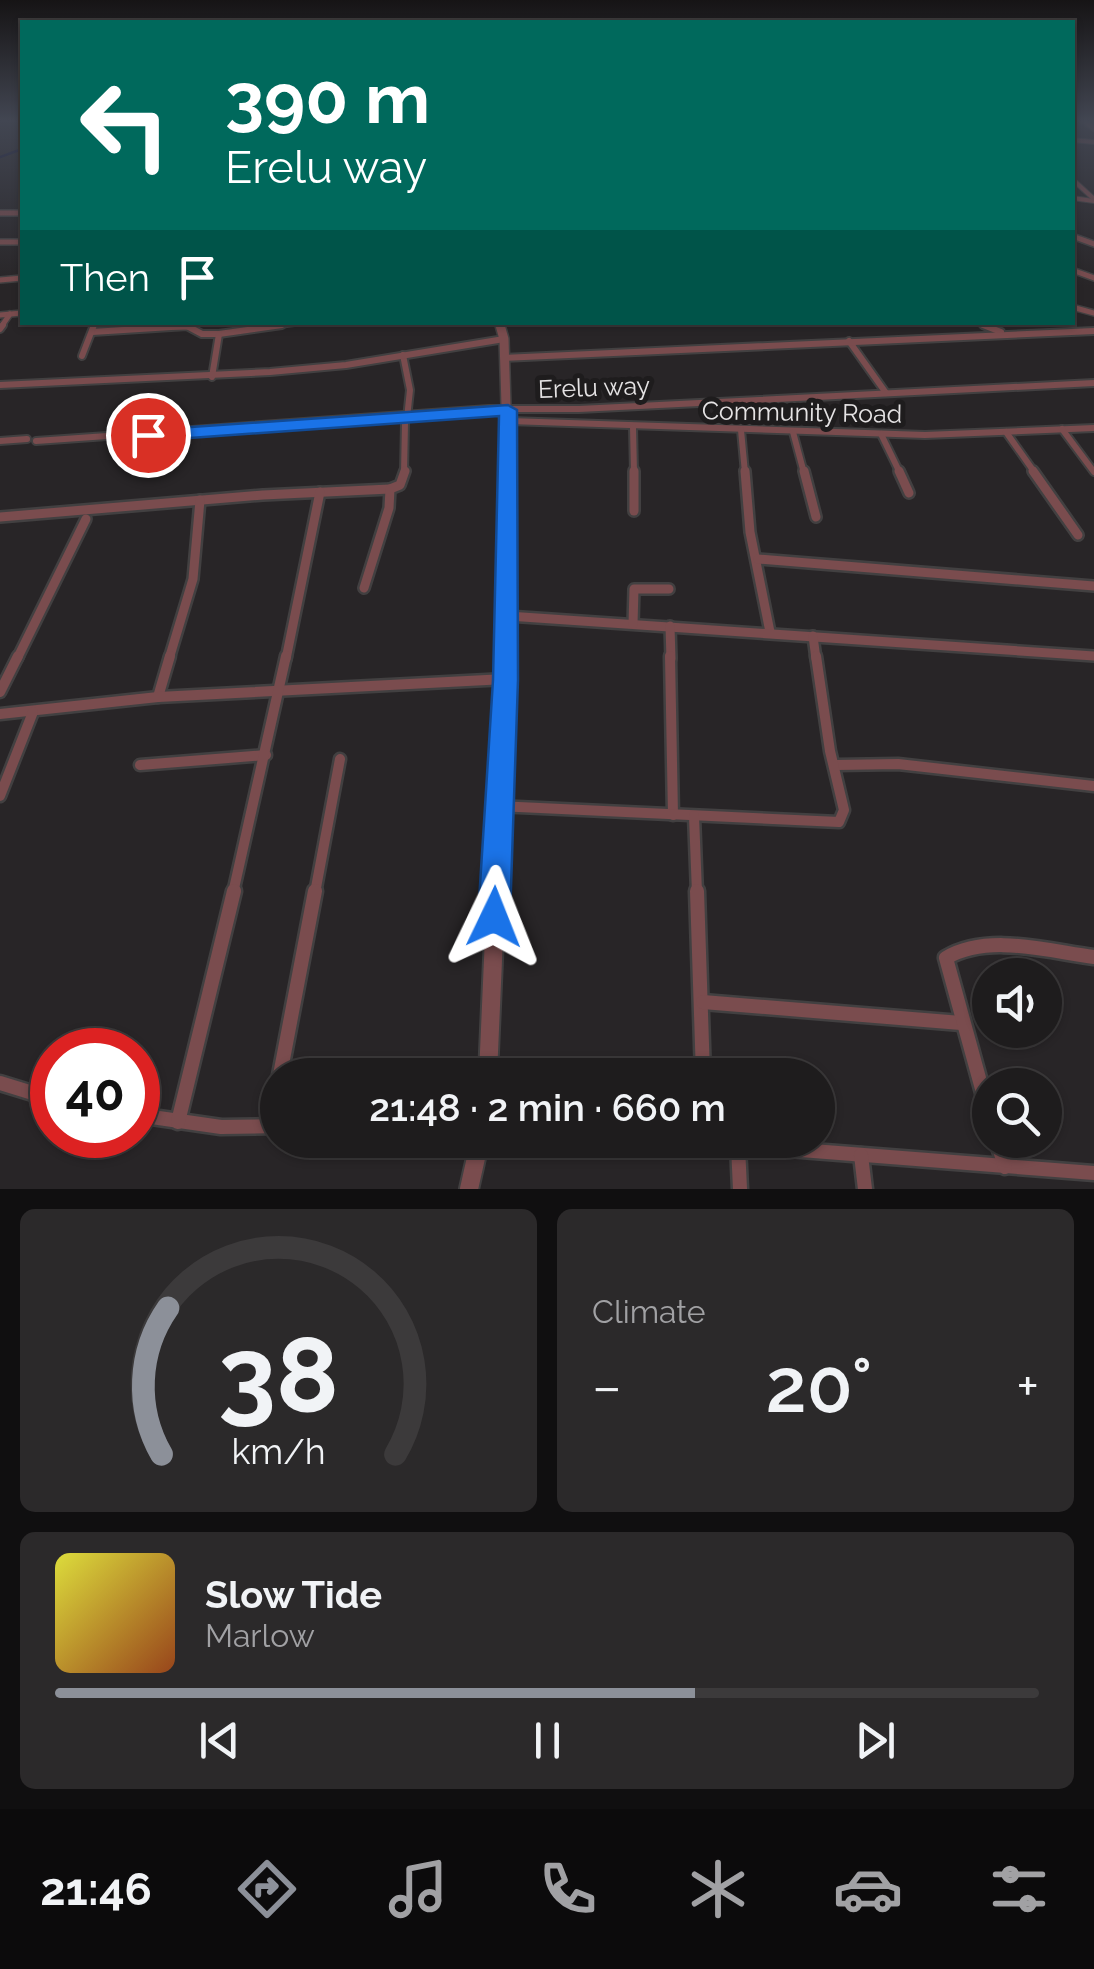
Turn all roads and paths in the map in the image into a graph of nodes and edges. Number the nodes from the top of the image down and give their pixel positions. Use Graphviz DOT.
graph roads {
  1 [pos="1075,181"];
  2 [pos="1094,200"];
  3 [pos="20,312"];
  4 [pos="10,314"];
  5 [pos="0,315"];
  6 [pos="95,325"];
  7 [pos="285,325"];
  8 [pos="501,325"];
  9 [pos="984,325"];
  10 [pos="0,329"];
  11 [pos="1094,331"];
  12 [pos="92,332"];
  13 [pos="220,334"];
  14 [pos="1009,334"];
  15 [pos="504,339"];
  16 [pos="849,341"];
  17 [pos="403,355"];
  18 [pos="82,356"];
  19 [pos="505,358"];
  20 [pos="212,377"];
  21 [pos="1094,383"];
  22 [pos="1083,384"];
  23 [pos="0,385"];
  24 [pos="886,393"];
  25 [pos="1094,394"];
  26 [pos="508,416"];
  27 [pos="406,420"];
  28 [pos="633,426"];
  29 [pos="1094,428"];
  30 [pos="1062,429"];
  31 [pos="741,430"];
  32 [pos="793,432"];
  33 [pos="1006,432"];
  34 [pos="881,434"];
  35 [pos="0,441"];
  36 [pos="1094,472"];
  37 [pos="390,489"];
  38 [pos="320,492"];
  39 [pos="910,493"];
  40 [pos="200,500"];
  41 [pos="634,510"];
  42 [pos="0,517"];
  43 [pos="816,517"];
  44 [pos="86,519"];
  45 [pos="1078,535"];
  46 [pos="758,559"];
  47 [pos="1094,586"];
  48 [pos="364,588"];
  49 [pos="670,589"];
  50 [pos="507,616"];
  51 [pos="634,624"];
  52 [pos="670,626"];
  53 [pos="770,632"];
  54 [pos="813,636"];
  55 [pos="1094,656"];
  56 [pos="506,680"];
  57 [pos="280,689"];
  58 [pos="0,692"];
  59 [pos="158,698"];
  60 [pos="33,712"];
  61 [pos="0,714"];
  62 [pos="266,755"];
  63 [pos="340,759"];
  64 [pos="140,765"];
  65 [pos="837,765"];
  66 [pos="1094,786"];
  67 [pos="0,796"];
  68 [pos="498,806"];
  69 [pos="673,815"];
  70 [pos="694,816"];
  71 [pos="1094,956"];
  72 [pos="702,1002"];
  73 [pos="961,1022"];
  74 [pos="283,1058"];
  75 [pos="489,1058"];
  76 [pos="702,1058"];
  77 [pos="975,1068"];
  78 [pos="0,1083"];
  79 [pos="30,1092"];
  80 [pos="160,1119"];
  81 [pos="178,1122"];
  82 [pos="260,1126"];
  83 [pos="835,1153"];
  84 [pos="861,1155"];
  85 [pos="476,1158"];
  86 [pos="739,1158"];
  87 [pos="1002,1158"];
  88 [pos="1005,1167"];
  89 [pos="1094,1172"];
  90 [pos="469,1189"];
  91 [pos="740,1189"];
  92 [pos="865,1189"];
  1 -- 2 [label="street"];
  3 -- 4 [label="street"];
  4 -- 5 [label="street"];
  4 -- 10 [label="street"];
  6 -- 12 [label="street"];
  7 -- 13 [label="street"];
  8 -- 15 [label="street"];
  9 -- 14 [label="street"];
  11 -- 14 [label="street"];
  12 -- 13 [label="street"];
  12 -- 18 [label="street"];
  13 -- 20 [label="street"];
  14 -- 16 [label="street"];
  15 -- 17 [label="street"];
  15 -- 19 [label="street"];
  16 -- 19 [label="street"];
  16 -- 24 [label="street"];
  17 -- 20 [label="street"];
  17 -- 27 [label="street"];
  19 -- 26 [label="street"];
  20 -- 23 [label="street"];
  21 -- 22 [label="street, Erelu way"];
  22 -- 24 [label="street, Erelu way"];
  22 -- 25 [label="street"];
  24 -- 26 [label="street, Erelu way"];
  26 -- 27 [label="street, Erelu way"];
  26 -- 28 [label="street, Community Road"];
  26 -- 50 [label="street"];
  27 -- 35 [label="street, Erelu way"];
  27 -- 37 [label="street"];
  28 -- 31 [label="street, Community Road"];
  28 -- 41 [label="street"];
  29 -- 30 [label="street, Community Road"];
  30 -- 33 [label="street, Community Road"];
  30 -- 36 [label="street"];
  31 -- 32 [label="street, Community Road"];
  31 -- 46 [label="street"];
  32 -- 34 [label="street, Community Road"];
  32 -- 43 [label="street"];
  33 -- 34 [label="street, Community Road"];
  33 -- 45 [label="street"];
  34 -- 39 [label="street"];
  37 -- 38 [label="street"];
  37 -- 48 [label="street"];
  38 -- 40 [label="street"];
  38 -- 57 [label="street"];
  40 -- 42 [label="street"];
  40 -- 59 [label="street"];
  44 -- 58 [label="street"];
  46 -- 47 [label="street"];
  46 -- 53 [label="street"];
  49 -- 51 [label="street"];
  50 -- 51 [label="street"];
  50 -- 56 [label="street"];
  51 -- 52 [label="street"];
  52 -- 53 [label="street"];
  52 -- 69 [label="street"];
  53 -- 54 [label="street"];
  54 -- 55 [label="street"];
  54 -- 65 [label="street"];
  56 -- 57 [label="street"];
  56 -- 68 [label="street"];
  57 -- 59 [label="street"];
  57 -- 62 [label="street"];
  59 -- 60 [label="street"];
  60 -- 61 [label="street"];
  60 -- 67 [label="street"];
  62 -- 64 [label="street"];
  62 -- 81 [label="street"];
  63 -- 74 [label="street"];
  65 -- 66 [label="street"];
  65 -- 70 [label="street"];
  68 -- 69 [label="street"];
  68 -- 75 [label="street"];
  69 -- 70 [label="street"];
  70 -- 72 [label="street"];
  71 -- 73 [label="street"];
  72 -- 73 [label="street"];
  72 -- 76 [label="street"];
  73 -- 77 [label="street"];
  78 -- 79 [label="street"];
  80 -- 81 [label="street"];
  81 -- 82 [label="street"];
  83 -- 84 [label="street"];
  84 -- 88 [label="street"];
  84 -- 92 [label="street"];
  85 -- 90 [label="street"];
  86 -- 91 [label="street"];
  87 -- 88 [label="street"];
  88 -- 89 [label="street"];
}
